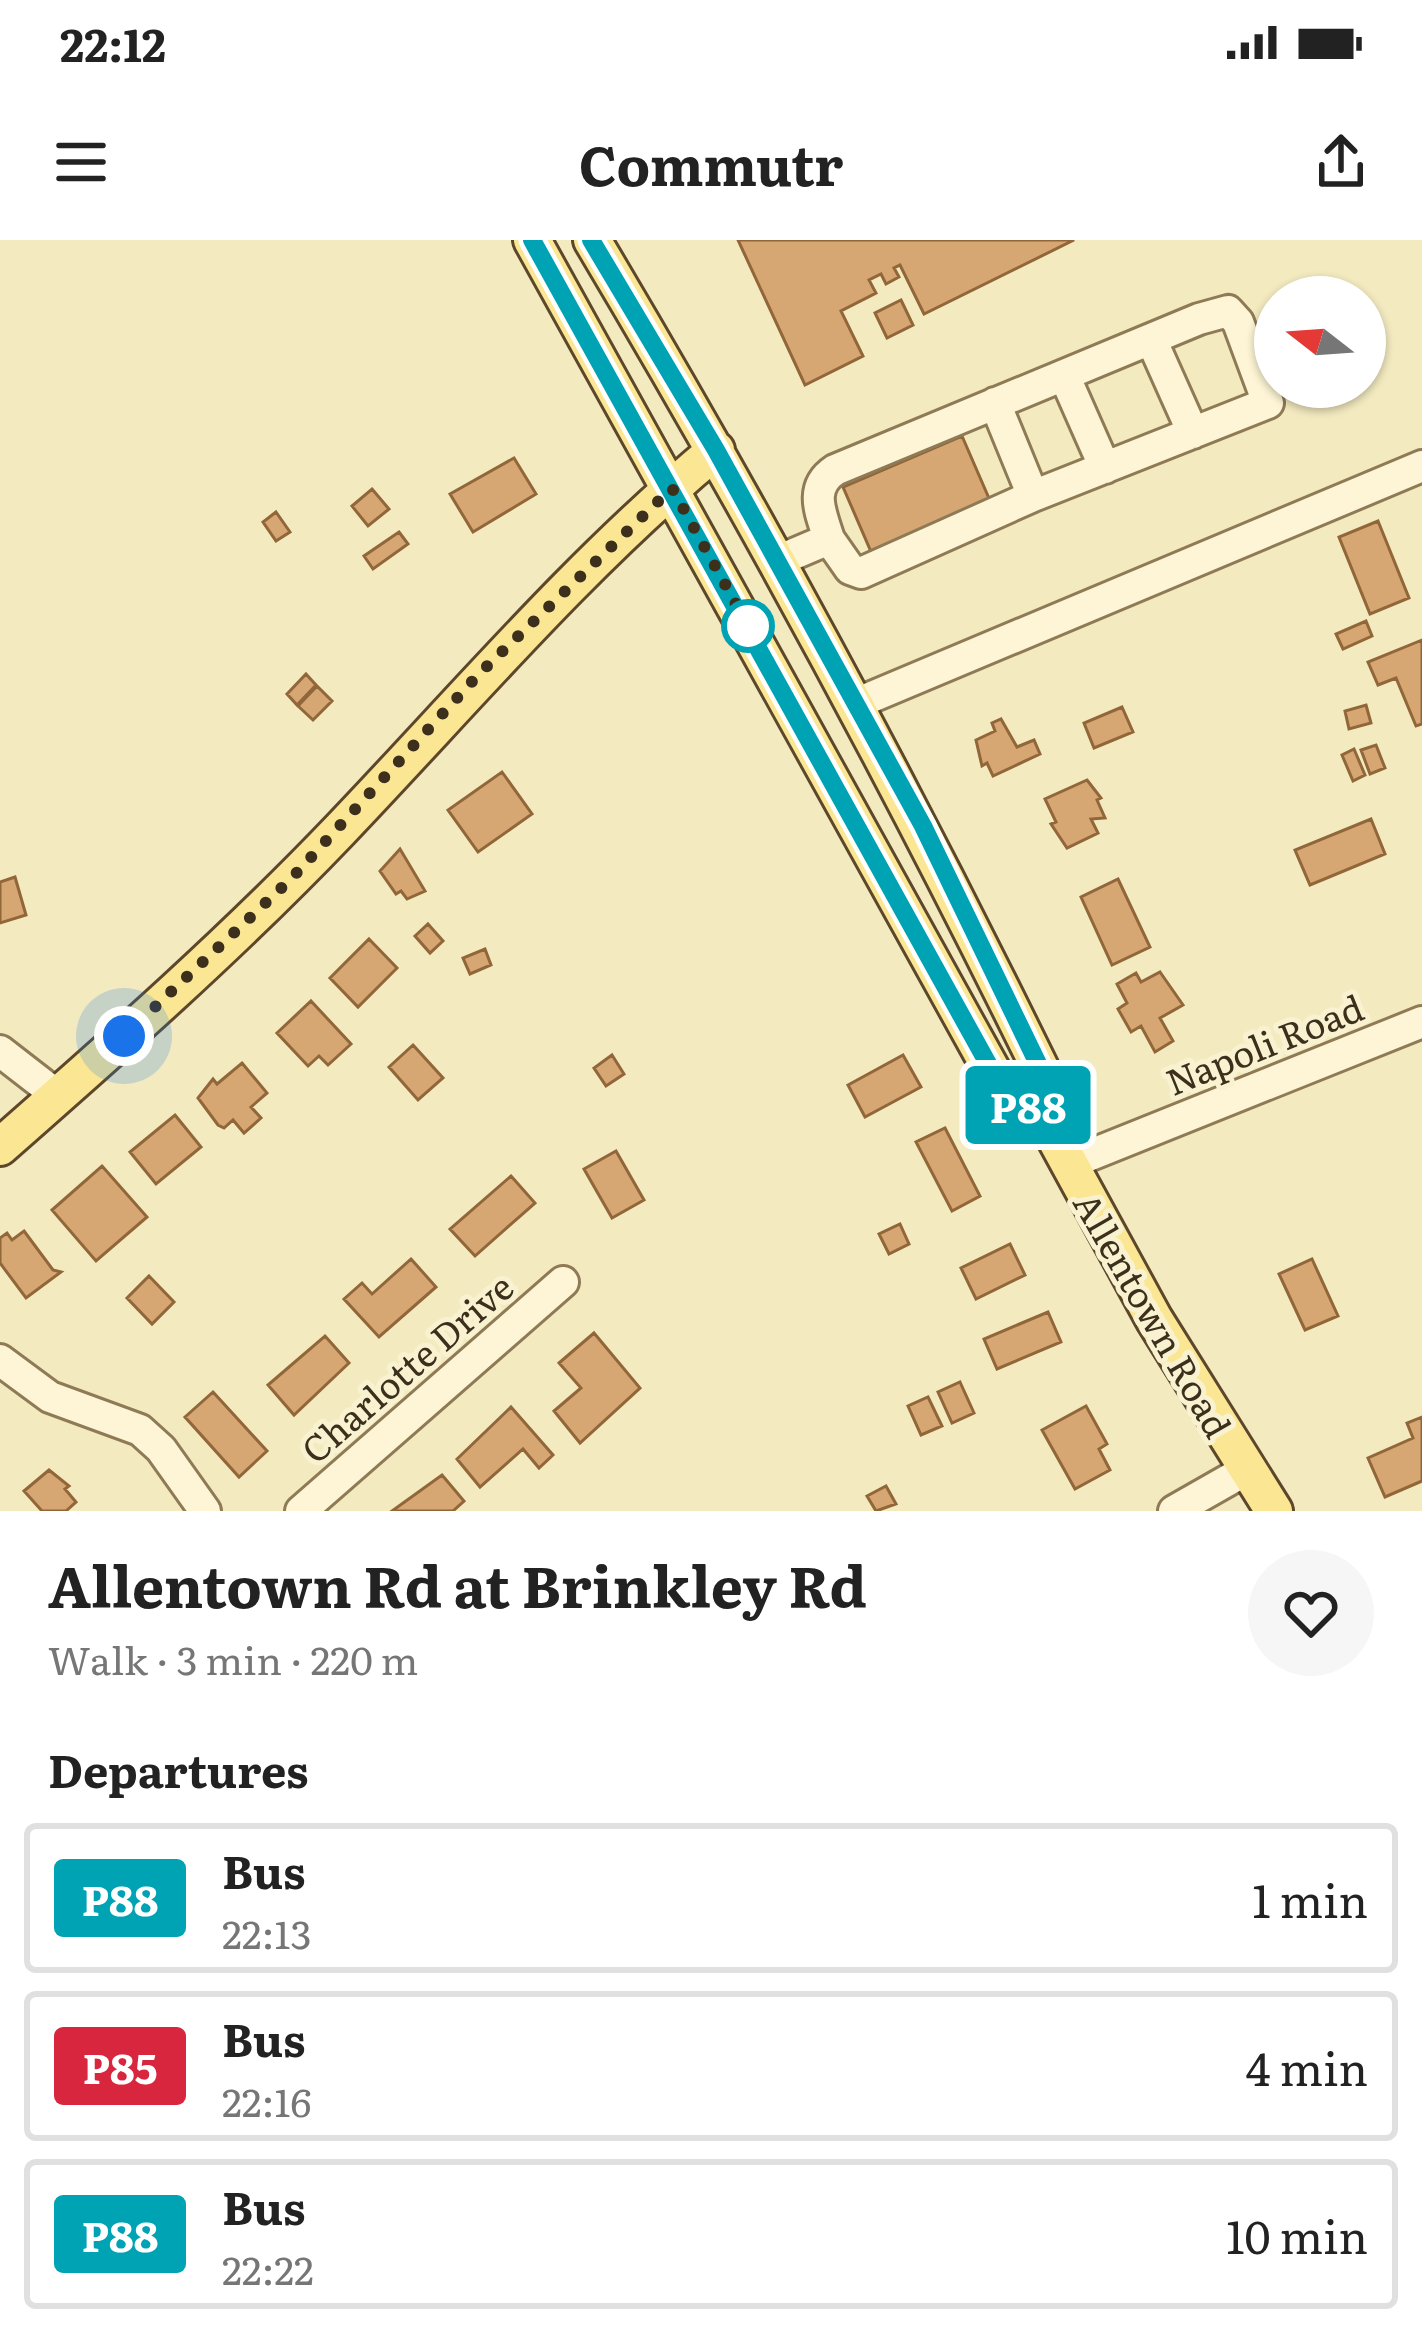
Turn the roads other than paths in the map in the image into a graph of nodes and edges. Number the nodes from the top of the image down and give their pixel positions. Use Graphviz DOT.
graph roads {
  1 [pos="532,240"];
  2 [pos="592,240"];
  3 [pos="1151,339"];
  4 [pos="1064,375"];
  5 [pos="995,404"];
  6 [pos="1193,433"];
  7 [pos="716,450"];
  8 [pos="1422,466"];
  9 [pos="1105,468"];
  10 [pos="672,488"];
  11 [pos="1034,496"];
  12 [pos="829,539"];
  13 [pos="775,562"];
  14 [pos="855,704"];
  15 [pos="1422,1022"];
  16 [pos="0,1052"];
  17 [pos="58,1096"];
  18 [pos="1041,1112"];
  19 [pos="0,1147"];
  20 [pos="1068,1164"];
  21 [pos="563,1282"];
  22 [pos="0,1360"];
  23 [pos="1246,1470"];
  24 [pos="205,1511"];
  25 [pos="301,1511"];
  26 [pos="1174,1511"];
  27 [pos="1274,1511"];
  1 -- 10 [label="main road, Allentown Road"];
  2 -- 7 [label="main road, Allentown Road"];
  3 -- 4 [label="street"];
  3 -- 6 [label="street"];
  3 -- 6 [label="street"];
  4 -- 5 [label="street"];
  4 -- 9 [label="street"];
  5 -- 11 [label="street"];
  5 -- 12 [label="street"];
  6 -- 9 [label="street"];
  7 -- 10 [label="main road"];
  7 -- 13 [label="main road, Allentown Road"];
  8 -- 14 [label="street"];
  9 -- 11 [label="street"];
  10 -- 17 [label="main road"];
  10 -- 18 [label="main road, Allentown Road"];
  11 -- 12 [label="street"];
  12 -- 13 [label="street"];
  13 -- 14 [label="main road, Allentown Road"];
  14 -- 18 [label="main road, Allentown Road"];
  15 -- 20 [label="street, Napoli Road"];
  16 -- 17 [label="street"];
  17 -- 19 [label="main road"];
  18 -- 20 [label="main road, Allentown Road"];
  20 -- 23 [label="main road, Allentown Road"];
  21 -- 25 [label="street, Charlotte Drive"];
  22 -- 24 [label="street"];
  23 -- 26 [label="street"];
  23 -- 27 [label="main road, Allentown Road"];
}
